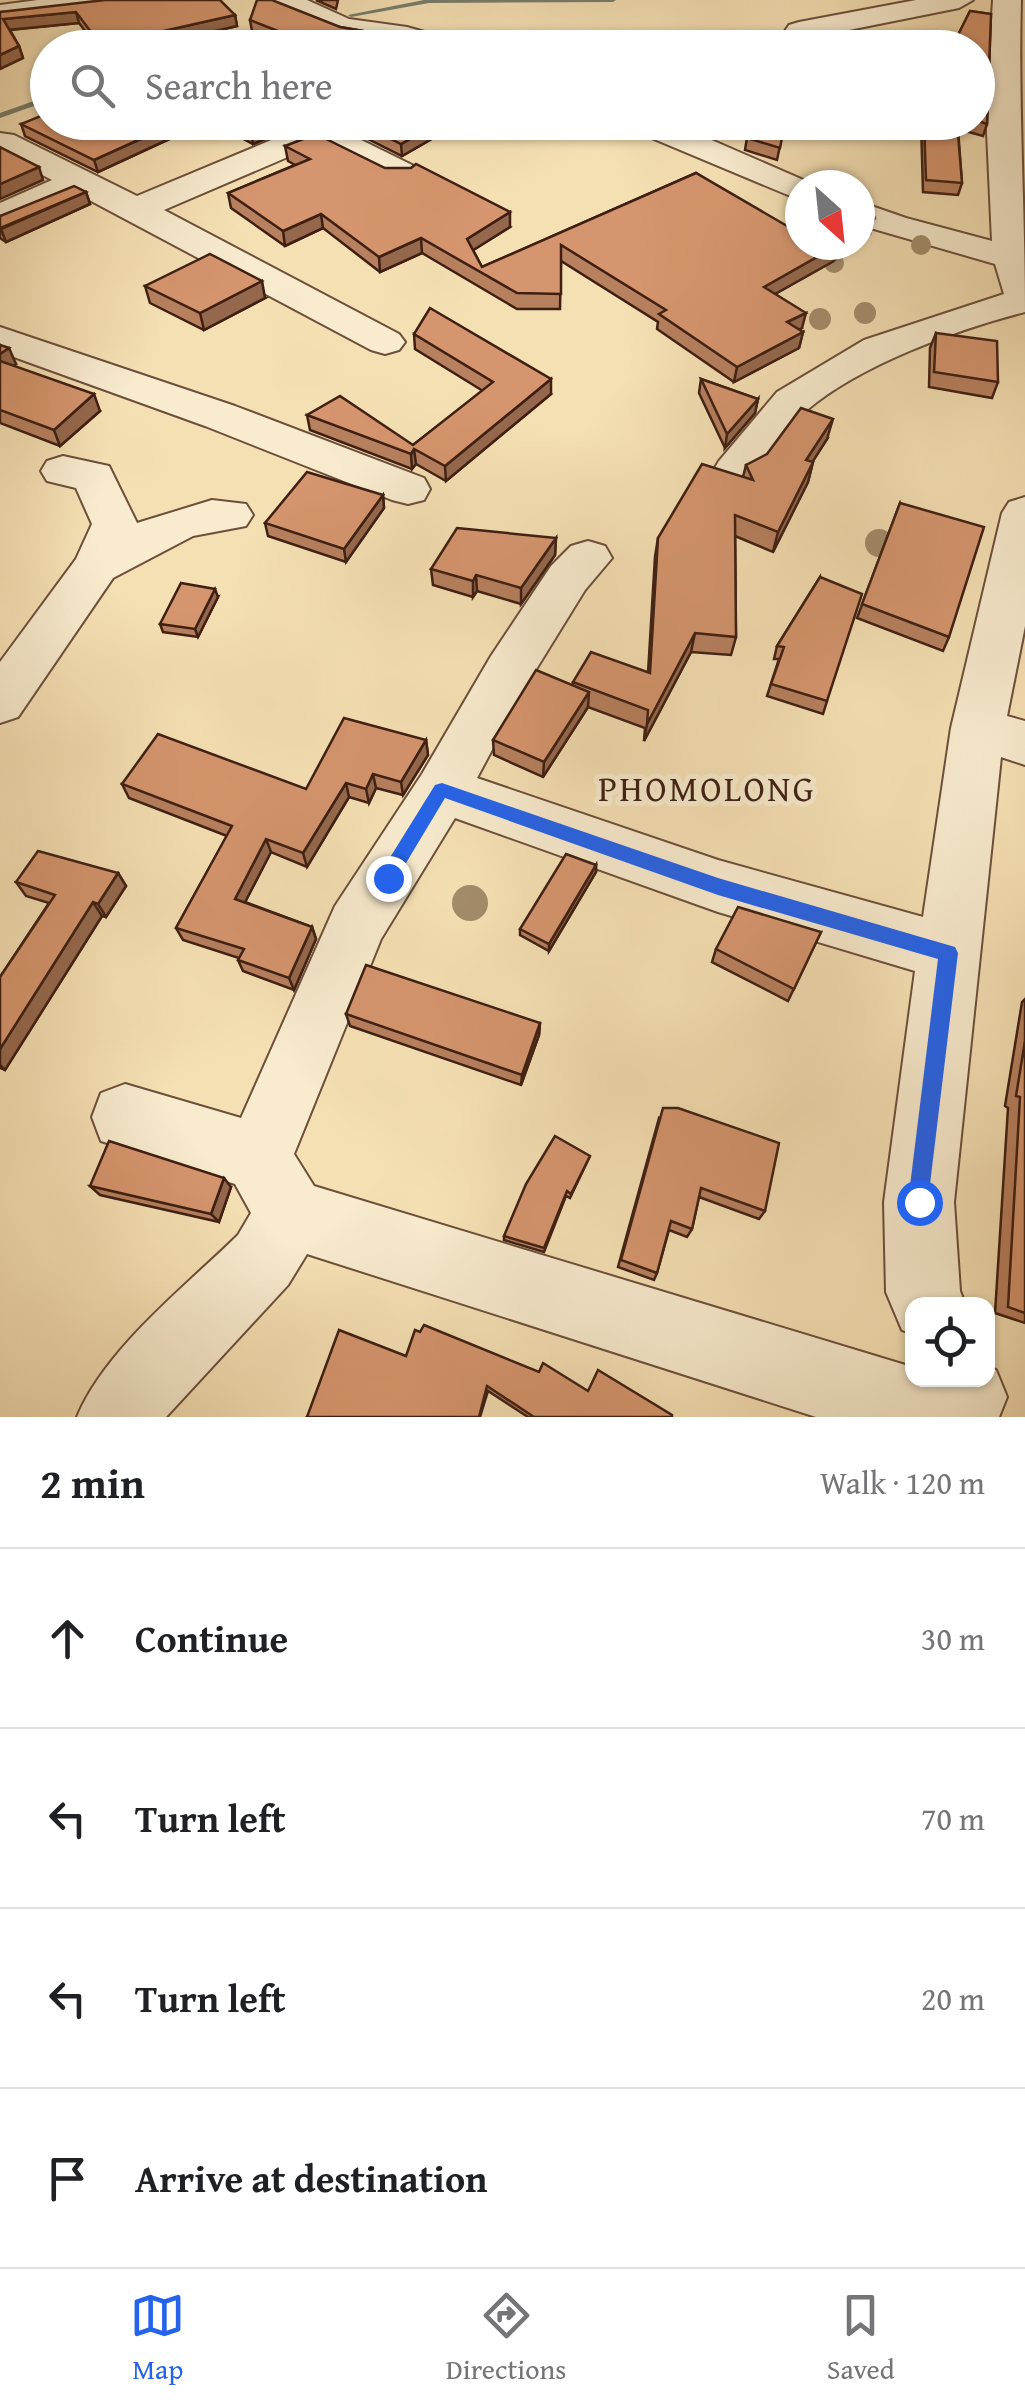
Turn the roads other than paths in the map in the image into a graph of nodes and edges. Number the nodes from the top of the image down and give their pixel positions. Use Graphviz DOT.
graph roads {
  1 [pos="106,0"];
  2 [pos="284,0"];
  3 [pos="959,0"];
  4 [pos="1006,0"];
  5 [pos="0,14"];
  6 [pos="368,30"];
  7 [pos="805,30"];
  8 [pos="289,140"];
  9 [pos="344,140"];
  10 [pos="682,140"];
  11 [pos="3,142"];
  12 [pos="705,150"];
  13 [pos="673,165"];
  14 [pos="400,172"];
  15 [pos="78,181"];
  16 [pos="785,182"];
  17 [pos="134,210"];
  18 [pos="0,216"];
  19 [pos="875,218"];
  20 [pos="1018,260"];
  21 [pos="1025,300"];
  22 [pos="0,339"];
  23 [pos="385,342"];
  24 [pos="64,471"];
  25 [pos="734,471"];
  26 [pos="408,489"];
  27 [pos="1025,513"];
  28 [pos="230,515"];
  29 [pos="588,558"];
  30 [pos="96,566"];
  31 [pos="0,702"];
  32 [pos="1002,735"];
  33 [pos="442,790"];
  34 [pos="948,953"];
  35 [pos="125,1118"];
  36 [pos="274,1186"];
  37 [pos="925,1297"];
  38 [pos="972,1398"];
  39 [pos="116,1417"];
  1 -- 5 [label="street"];
  2 -- 6 [label="street"];
  3 -- 7 [label="street"];
  4 -- 20 [label="street"];
  8 -- 17 [label="street"];
  9 -- 14 [label="street"];
  10 -- 12 [label="street"];
  11 -- 15 [label="street"];
  12 -- 13 [label="street"];
  12 -- 16 [label="street"];
  15 -- 17 [label="street"];
  15 -- 18 [label="street"];
  17 -- 23 [label="street"];
  19 -- 20 [label="street"];
  20 -- 21 [label="street"];
  21 -- 25 [label="street"];
  22 -- 26 [label="street"];
  24 -- 30 [label="street"];
  27 -- 32 [label="street"];
  28 -- 30 [label="street"];
  29 -- 33 [label="street"];
  30 -- 31 [label="street"];
  32 -- 34 [label="street"];
  33 -- 34 [label="street"];
  33 -- 36 [label="street"];
  34 -- 37 [label="street"];
  35 -- 36 [label="street"];
  36 -- 38 [label="street"];
  36 -- 39 [label="street"];
}
